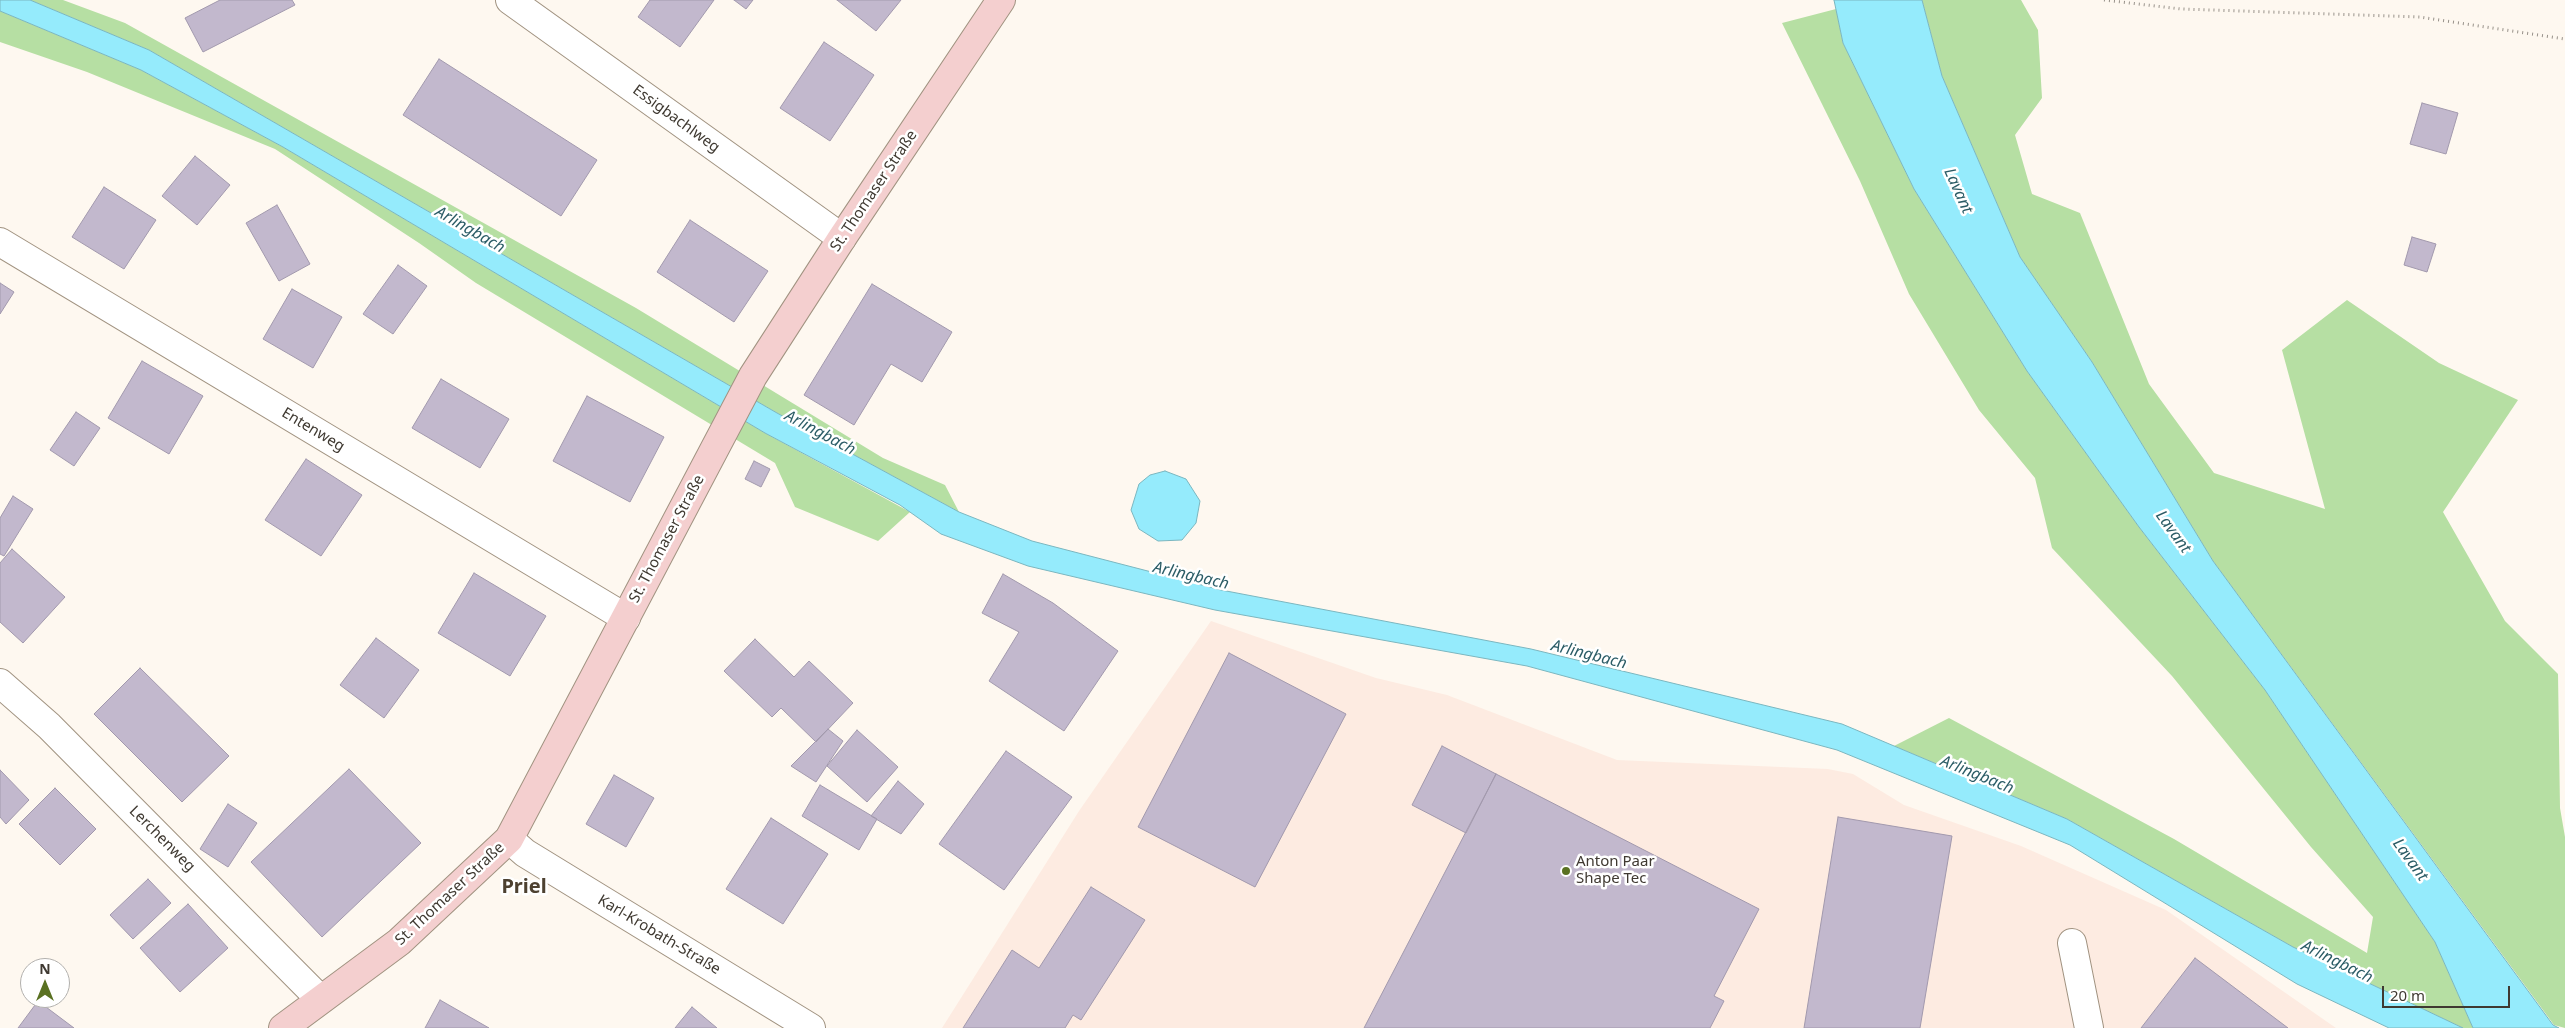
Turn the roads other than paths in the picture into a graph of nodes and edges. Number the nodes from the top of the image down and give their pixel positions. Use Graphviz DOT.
graph roads {
  1 [pos="510,0"];
  2 [pos="1001,0"];
  3 [pos="842,238"];
  4 [pos="0,242"];
  5 [pos="626,618"];
  6 [pos="0,683"];
  7 [pos="509,839"];
  8 [pos="2072,943"];
  9 [pos="320,999"];
  10 [pos="283,1028"];
  11 [pos="810,1028"];
  12 [pos="2089,1028"];
  1 -- 3 [label="street, Essigbachlweg"];
  2 -- 3 [label="main road, St. Thomaser Straße"];
  3 -- 5 [label="main road, St. Thomaser Straße"];
  4 -- 5 [label="street, Entenweg"];
  5 -- 7 [label="main road, St. Thomaser Straße"];
  6 -- 9 [label="street, Lerchenweg"];
  7 -- 9 [label="main road, St. Thomaser Straße"];
  7 -- 11 [label="street, Karl-Krobath-Straße"];
  8 -- 12 [label="street"];
  9 -- 10 [label="main road, St. Thomaser Straße"];
}
